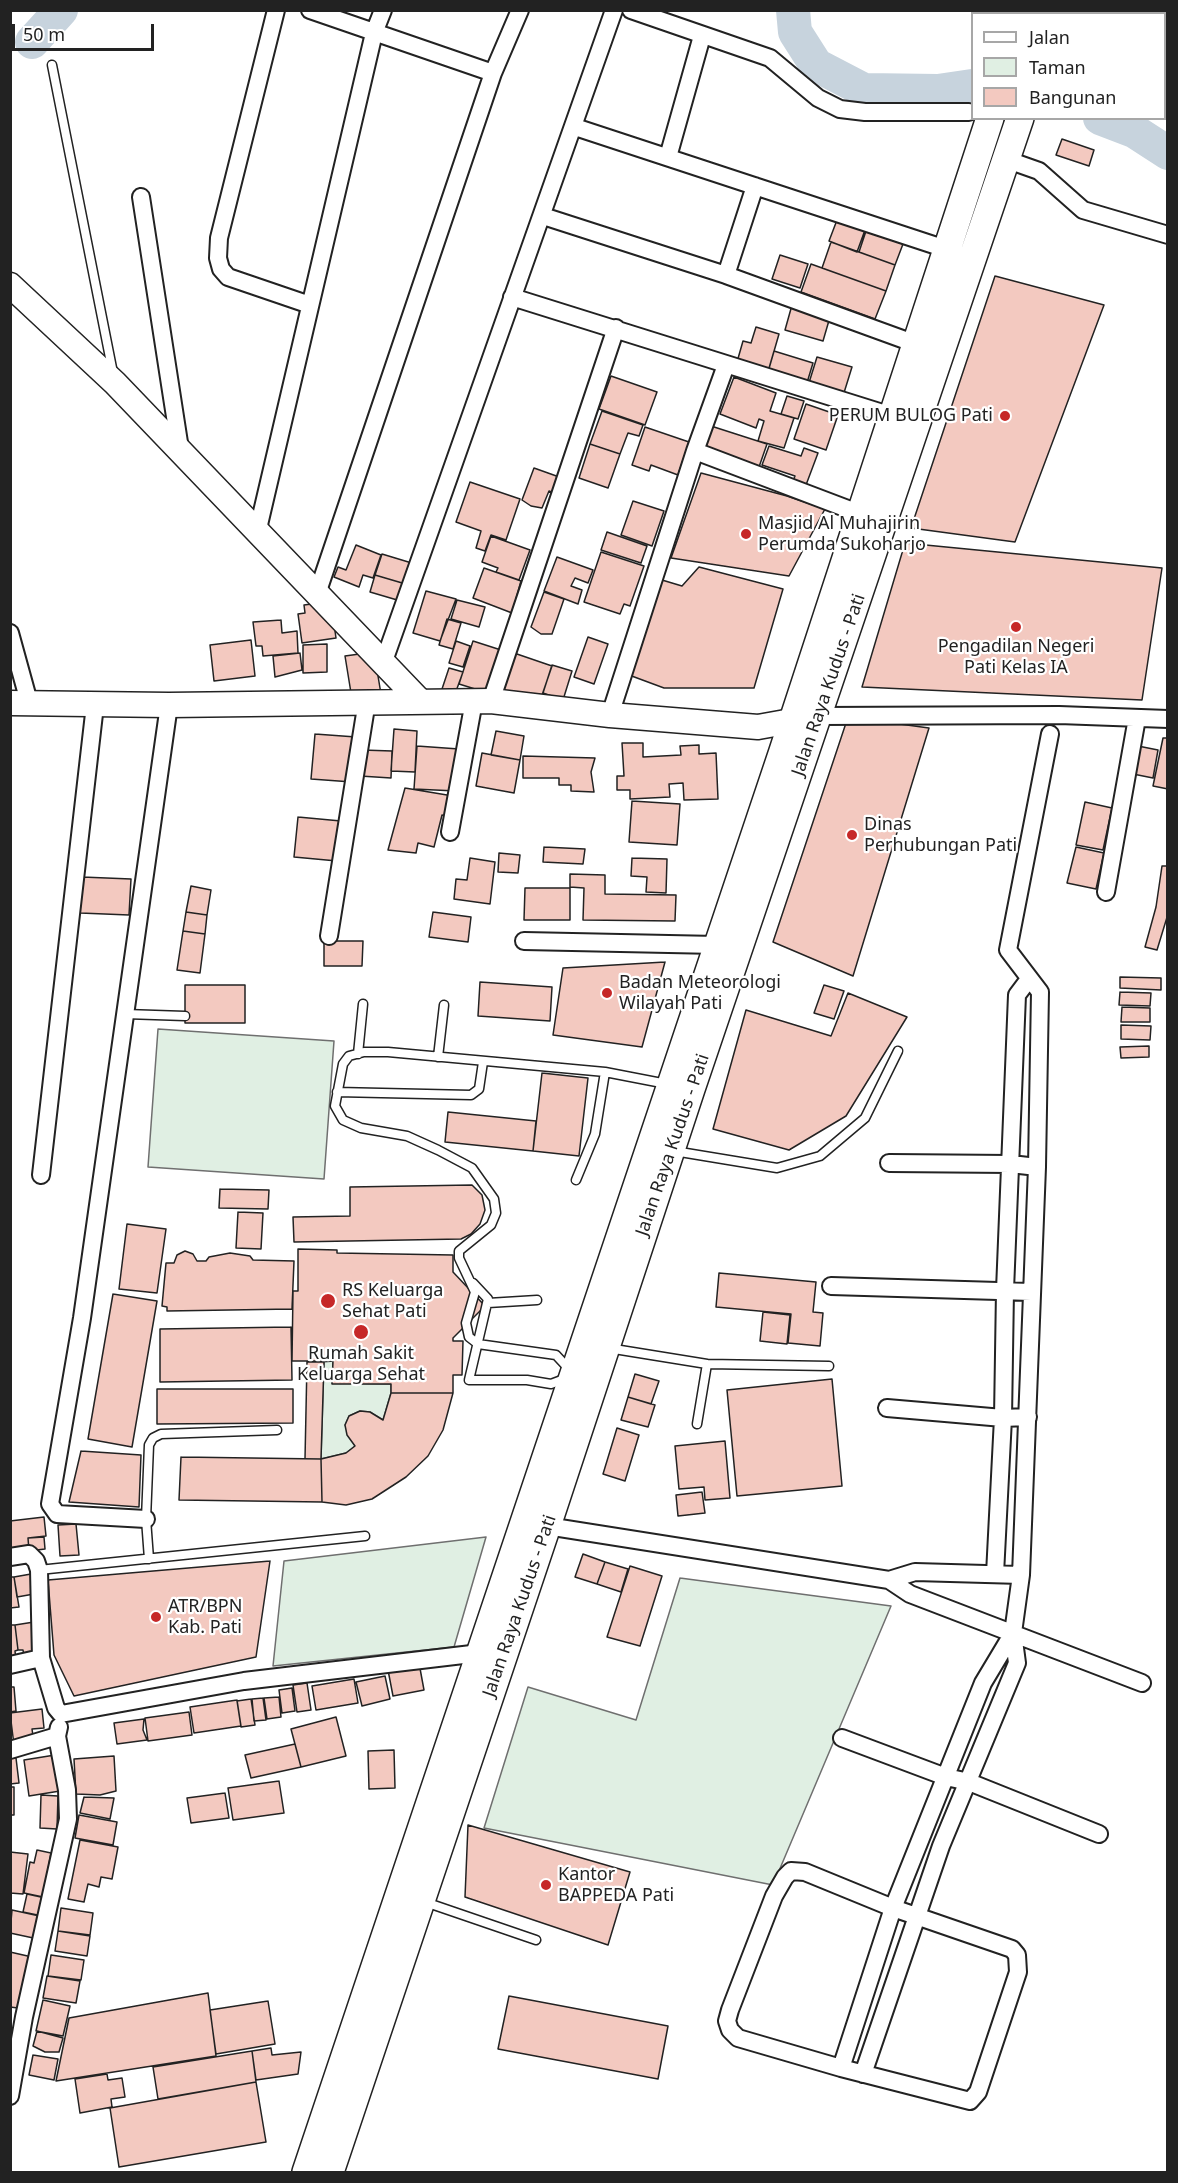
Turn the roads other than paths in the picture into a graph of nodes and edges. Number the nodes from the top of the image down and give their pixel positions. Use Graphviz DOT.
graph roads {
  1 [pos="276,10"];
  2 [pos="310,10"];
  3 [pos="383,10"];
  4 [pos="520,10"];
  5 [pos="614,10"];
  6 [pos="631,10"];
  7 [pos="374,33"];
  8 [pos="702,36"];
  9 [pos="52,65"];
  10 [pos="493,73"];
  11 [pos="981,123"];
  12 [pos="575,127"];
  13 [pos="1012,139"];
  14 [pos="668,157"];
  15 [pos="755,186"];
  16 [pos="141,198"];
  17 [pos="543,216"];
  18 [pos="1167,235"];
  19 [pos="946,249"];
  20 [pos="726,275"];
  21 [pos="10,285"];
  22 [pos="512,297"];
  23 [pos="310,306"];
  24 [pos="616,328"];
  25 [pos="915,344"];
  26 [pos="726,365"];
  27 [pos="115,383"];
  28 [pos="892,416"];
  29 [pos="180,449"];
  30 [pos="695,451"];
  31 [pos="861,514"];
  32 [pos="258,529"];
  33 [pos="318,591"];
  34 [pos="10,633"];
  35 [pos="384,661"];
  36 [pos="419,700"];
  37 [pos="367,701"];
  38 [pos="483,701"];
  39 [pos="20,703"];
  40 [pos="95,705"];
  41 [pos="169,705"];
  42 [pos="610,715"];
  43 [pos="819,716"];
  44 [pos="1137,718"];
  45 [pos="1167,719"];
  46 [pos="793,721"];
  47 [pos="1050,734"];
  48 [pos="450,832"];
  49 [pos="1106,892"];
  50 [pos="329,936"];
  51 [pos="524,941"];
  52 [pos="717,945"];
  53 [pos="1029,979"];
  54 [pos="363,1004"];
  55 [pos="444,1005"];
  56 [pos="125,1014"];
  57 [pos="185,1016"];
  58 [pos="898,1051"];
  59 [pos="357,1054"];
  60 [pos="438,1058"];
  61 [pos="483,1062"];
  62 [pos="605,1072"];
  63 [pos="680,1087"];
  64 [pos="337,1092"];
  65 [pos="670,1151"];
  66 [pos="889,1163"];
  67 [pos="1011,1164"];
  68 [pos="1038,1167"];
  69 [pos="41,1175"];
  70 [pos="576,1180"];
  71 [pos="472,1282"];
  72 [pos="831,1286"];
  73 [pos="1005,1290"];
  74 [pos="1031,1292"];
  75 [pos="537,1300"];
  76 [pos="488,1303"];
  77 [pos="478,1344"];
  78 [pos="605,1347"];
  79 [pos="707,1364"];
  80 [pos="829,1366"];
  81 [pos="585,1377"];
  82 [pos="887,1408"];
  83 [pos="1028,1417"];
  84 [pos="1003,1418"];
  85 [pos="697,1424"];
  86 [pos="277,1430"];
  87 [pos="146,1519"];
  88 [pos="548,1526"];
  89 [pos="365,1536"];
  90 [pos="10,1557"];
  91 [pos="149,1559"];
  92 [pos="39,1570"];
  93 [pos="995,1574"];
  94 [pos="1021,1575"];
  95 [pos="889,1580"];
  96 [pos="1013,1633"];
  97 [pos="480,1653"];
  98 [pos="41,1658"];
  99 [pos="10,1665"];
  100 [pos="1142,1683"];
  101 [pos="61,1714"];
  102 [pos="57,1736"];
  103 [pos="842,1738"];
  104 [pos="10,1750"];
  105 [pos="946,1777"];
  106 [pos="969,1782"];
  107 [pos="1100,1834"];
  108 [pos="421,1900"];
  109 [pos="894,1908"];
  110 [pos="917,1916"];
  111 [pos="536,1940"];
  112 [pos="17,2015"];
  113 [pos="841,2068"];
  114 [pos="863,2074"];
  115 [pos="10,2096"];
  116 [pos="306,2172"];
  117 [pos="330,2172"];
  1 -- 23 [label="street"];
  2 -- 7 [label="street"];
  3 -- 7 [label="street"];
  4 -- 10 [label="street"];
  5 -- 12 [label="street"];
  6 -- 8 [label="street"];
  7 -- 10 [label="street"];
  7 -- 23 [label="street"];
  8 -- 11 [label="street"];
  8 -- 14 [label="street"];
  9 -- 27 [label="lane"];
  10 -- 33 [label="street"];
  11 -- 19 [label="main road, Jalan Raya Kudus - Pati"];
  12 -- 14 [label="street"];
  12 -- 17 [label="street"];
  13 -- 18 [label="street"];
  13 -- 43 [label="main road, Jalan Raya Kudus - Pati"];
  14 -- 15 [label="street"];
  15 -- 19 [label="street"];
  15 -- 20 [label="street"];
  16 -- 29 [label="street"];
  17 -- 20 [label="street"];
  17 -- 22 [label="street"];
  19 -- 25 [label="main road, Jalan Raya Kudus - Pati"];
  20 -- 25 [label="street"];
  21 -- 27 [label="street"];
  22 -- 24 [label="street"];
  22 -- 35 [label="street"];
  23 -- 32 [label="street"];
  24 -- 26 [label="street"];
  24 -- 38 [label="street"];
  25 -- 28 [label="main road, Jalan Raya Kudus - Pati"];
  26 -- 28 [label="street"];
  26 -- 30 [label="street"];
  27 -- 29 [label="street"];
  28 -- 31 [label="main road, Jalan Raya Kudus - Pati"];
  29 -- 32 [label="street"];
  30 -- 31 [label="street"];
  30 -- 42 [label="street"];
  31 -- 46 [label="main road, Jalan Raya Kudus - Pati"];
  32 -- 33 [label="street"];
  33 -- 35 [label="street"];
  34 -- 39 [label="street"];
  35 -- 36 [label="street"];
  36 -- 37 [label="street"];
  36 -- 38 [label="street"];
  37 -- 41 [label="street"];
  37 -- 50 [label="street"];
  38 -- 42 [label="street"];
  38 -- 48 [label="street"];
  39 -- 40 [label="street"];
  40 -- 41 [label="street"];
  40 -- 69 [label="street"];
  41 -- 56 [label="street"];
  42 -- 46 [label="street"];
  43 -- 44 [label="street"];
  43 -- 46 [label="street"];
  43 -- 63 [label="main road, Jalan Raya Kudus - Pati"];
  44 -- 45 [label="street"];
  44 -- 49 [label="street"];
  46 -- 52 [label="main road, Jalan Raya Kudus - Pati"];
  47 -- 53 [label="street"];
  51 -- 52 [label="street"];
  52 -- 63 [label="main road, Jalan Raya Kudus - Pati"];
  53 -- 67 [label="street"];
  53 -- 68 [label="street"];
  54 -- 59 [label="lane"];
  55 -- 60 [label="lane"];
  56 -- 57 [label="lane"];
  56 -- 87 [label="street"];
  58 -- 65 [label="lane"];
  59 -- 60 [label="lane"];
  59 -- 64 [label="lane"];
  60 -- 61 [label="lane"];
  61 -- 62 [label="lane"];
  61 -- 64 [label="lane"];
  62 -- 63 [label="lane"];
  62 -- 70 [label="lane"];
  63 -- 65 [label="main road, Jalan Raya Kudus - Pati"];
  63 -- 81 [label="main road, Jalan Raya Kudus - Pati"];
  64 -- 71 [label="lane"];
  65 -- 78 [label="main road, Jalan Raya Kudus - Pati"];
  66 -- 67 [label="street"];
  67 -- 68 [label="street"];
  67 -- 73 [label="street"];
  68 -- 74 [label="street"];
  71 -- 76 [label="lane"];
  71 -- 77 [label="lane"];
  72 -- 73 [label="street"];
  73 -- 74 [label="street"];
  73 -- 84 [label="street"];
  74 -- 83 [label="street"];
  75 -- 76 [label="lane"];
  76 -- 77 [label="lane"];
  77 -- 81 [label="lane"];
  77 -- 81 [label="lane"];
  78 -- 79 [label="lane"];
  78 -- 81 [label="main road, Jalan Raya Kudus - Pati"];
  79 -- 80 [label="lane"];
  79 -- 85 [label="lane"];
  81 -- 88 [label="main road, Jalan Raya Kudus - Pati"];
  81 -- 97 [label="main road, Jalan Raya Kudus - Pati"];
  82 -- 84 [label="street"];
  83 -- 84 [label="street"];
  83 -- 94 [label="street"];
  84 -- 93 [label="street"];
  86 -- 87 [label="lane"];
  87 -- 91 [label="lane"];
  88 -- 95 [label="street"];
  88 -- 108 [label="main road, Jalan Raya Kudus - Pati"];
  89 -- 91 [label="lane"];
  90 -- 92 [label="street"];
  91 -- 92 [label="lane"];
  92 -- 98 [label="street"];
  93 -- 94 [label="street"];
  93 -- 95 [label="street"];
  94 -- 96 [label="street"];
  95 -- 96 [label="street"];
  96 -- 100 [label="street"];
  96 -- 105 [label="street"];
  96 -- 106 [label="street"];
  97 -- 101 [label="street"];
  97 -- 116 [label="main road, Jalan Raya Kudus - Pati"];
  98 -- 99 [label="street"];
  98 -- 101 [label="street"];
  101 -- 102 [label="street"];
  102 -- 104 [label="street"];
  102 -- 112 [label="street"];
  103 -- 105 [label="street"];
  105 -- 106 [label="street"];
  105 -- 109 [label="street"];
  106 -- 107 [label="street"];
  106 -- 110 [label="street"];
  108 -- 111 [label="lane"];
  108 -- 117 [label="main road, Jalan Raya Kudus - Pati"];
  109 -- 110 [label="street"];
  109 -- 113 [label="street"];
  109 -- 113 [label="street"];
  110 -- 114 [label="street"];
  110 -- 114 [label="street"];
  112 -- 115 [label="street"];
  113 -- 114 [label="street"];
}
